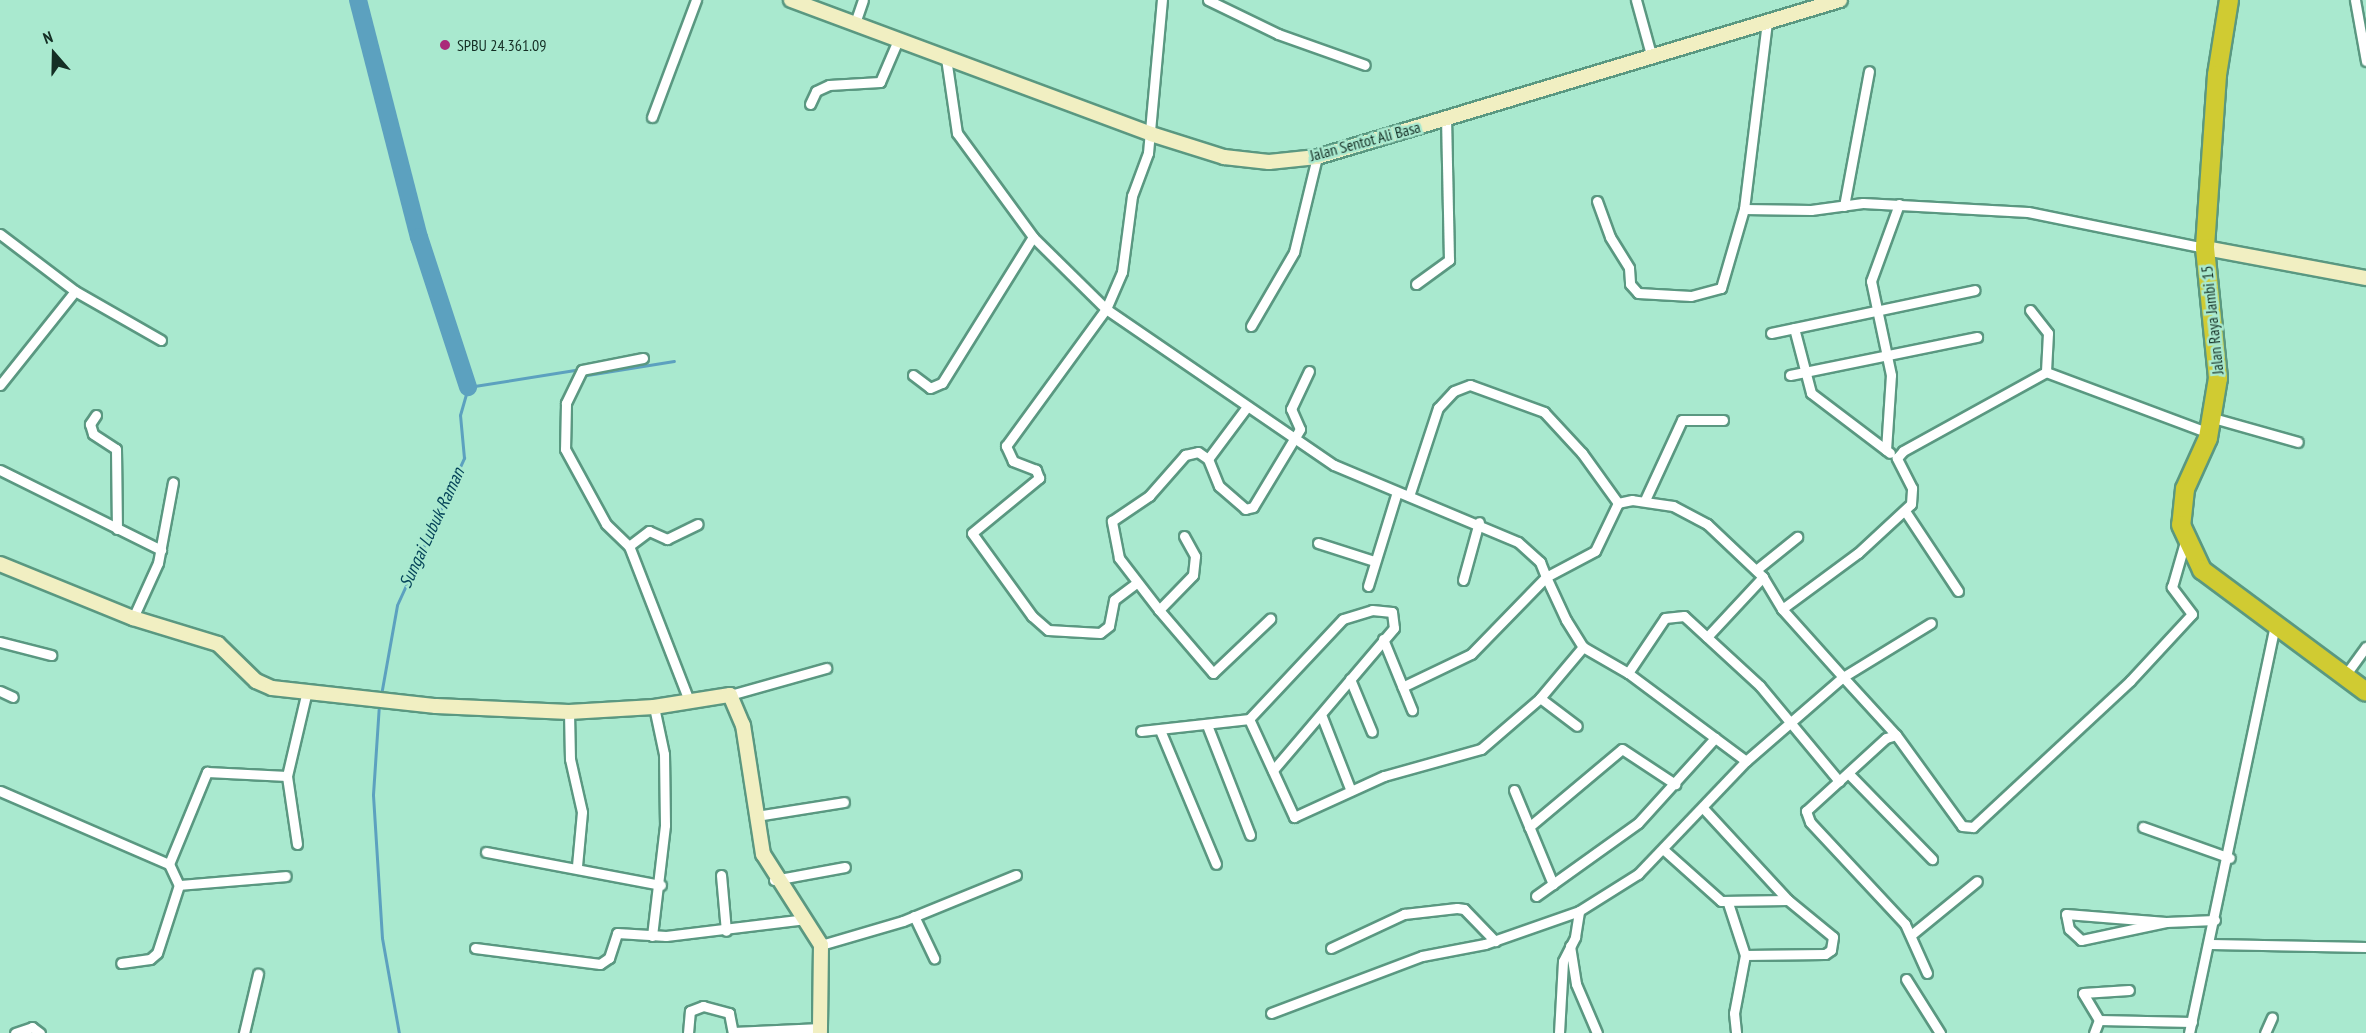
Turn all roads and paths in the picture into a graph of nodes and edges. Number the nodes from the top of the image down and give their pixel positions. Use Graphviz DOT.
graph roads {
  1 [pos="696,0"];
  2 [pos="791,0"];
  3 [pos="863,0"];
  4 [pos="1162,0"];
  5 [pos="1208,0"];
  6 [pos="1636,0"];
  7 [pos="1840,0"];
  8 [pos="2229,0"];
  9 [pos="2355,0"];
  10 [pos="1817,3"];
  11 [pos="855,23"];
  12 [pos="1767,24"];
  13 [pos="898,40"];
  14 [pos="946,58"];
  15 [pos="1652,58"];
  16 [pos="2366,62"];
  17 [pos="1365,65"];
  18 [pos="1869,71"];
  19 [pos="810,104"];
  20 [pos="652,117"];
  21 [pos="1446,119"];
  22 [pos="1151,134"];
  23 [pos="1317,157"];
  24 [pos="1597,201"];
  25 [pos="1899,204"];
  26 [pos="1844,206"];
  27 [pos="1744,209"];
  28 [pos="0,234"];
  29 [pos="1033,237"];
  30 [pos="2205,248"];
  31 [pos="2366,278"];
  32 [pos="1416,284"];
  33 [pos="1975,290"];
  34 [pos="75,291"];
  35 [pos="1875,308"];
  36 [pos="1106,309"];
  37 [pos="2030,310"];
  38 [pos="1251,327"];
  39 [pos="1794,328"];
  40 [pos="1771,333"];
  41 [pos="1977,337"];
  42 [pos="161,340"];
  43 [pos="1887,351"];
  44 [pos="643,358"];
  45 [pos="1309,371"];
  46 [pos="1804,371"];
  47 [pos="2046,372"];
  48 [pos="913,375"];
  49 [pos="1790,375"];
  50 [pos="0,385"];
  51 [pos="1246,408"];
  52 [pos="96,415"];
  53 [pos="1723,420"];
  54 [pos="2211,426"];
  55 [pos="1293,440"];
  56 [pos="2298,442"];
  57 [pos="1886,450"];
  58 [pos="1897,458"];
  59 [pos="1208,459"];
  60 [pos="0,470"];
  61 [pos="173,482"];
  62 [pos="1397,492"];
  63 [pos="1409,496"];
  64 [pos="1645,500"];
  65 [pos="1618,503"];
  66 [pos="1905,511"];
  67 [pos="1479,522"];
  68 [pos="699,524"];
  69 [pos="117,530"];
  70 [pos="1184,536"];
  71 [pos="1797,537"];
  72 [pos="2185,542"];
  73 [pos="1318,543"];
  74 [pos="629,546"];
  75 [pos="161,550"];
  76 [pos="1374,561"];
  77 [pos="0,564"];
  78 [pos="1759,573"];
  79 [pos="1546,578"];
  80 [pos="1463,580"];
  81 [pos="1135,584"];
  82 [pos="1368,586"];
  83 [pos="1958,591"];
  84 [pos="1782,609"];
  85 [pos="1159,610"];
  86 [pos="133,618"];
  87 [pos="1270,619"];
  88 [pos="1931,623"];
  89 [pos="2275,625"];
  90 [pos="1707,637"];
  91 [pos="1383,639"];
  92 [pos="0,642"];
  93 [pos="1583,647"];
  94 [pos="2366,647"];
  95 [pos="51,656"];
  96 [pos="826,668"];
  97 [pos="1628,673"];
  98 [pos="1843,677"];
  99 [pos="2344,677"];
  100 [pos="1350,679"];
  101 [pos="1402,687"];
  102 [pos="0,691"];
  103 [pos="306,691"];
  104 [pos="2366,692"];
  105 [pos="730,695"];
  106 [pos="13,697"];
  107 [pos="688,698"];
  108 [pos="1540,698"];
  109 [pos="654,707"];
  110 [pos="1412,710"];
  111 [pos="569,712"];
  112 [pos="1322,717"];
  113 [pos="1249,719"];
  114 [pos="1207,725"];
  115 [pos="1790,725"];
  116 [pos="1577,726"];
  117 [pos="1160,730"];
  118 [pos="1141,731"];
  119 [pos="1372,732"];
  120 [pos="1896,735"];
  121 [pos="1715,738"];
  122 [pos="1746,761"];
  123 [pos="1273,770"];
  124 [pos="1849,774"];
  125 [pos="287,776"];
  126 [pos="1839,781"];
  127 [pos="1675,784"];
  128 [pos="1514,790"];
  129 [pos="0,791"];
  130 [pos="1351,791"];
  131 [pos="844,802"];
  132 [pos="1702,808"];
  133 [pos="756,816"];
  134 [pos="1529,827"];
  135 [pos="2143,827"];
  136 [pos="1250,835"];
  137 [pos="297,844"];
  138 [pos="1664,850"];
  139 [pos="486,852"];
  140 [pos="2230,858"];
  141 [pos="1932,859"];
  142 [pos="169,864"];
  143 [pos="1216,864"];
  144 [pos="576,866"];
  145 [pos="845,867"];
  146 [pos="721,875"];
  147 [pos="1016,875"];
  148 [pos="286,876"];
  149 [pos="774,880"];
  150 [pos="1977,881"];
  151 [pos="1553,884"];
  152 [pos="180,885"];
  153 [pos="661,885"];
  154 [pos="1536,896"];
  155 [pos="1788,900"];
  156 [pos="1728,903"];
  157 [pos="1579,911"];
  158 [pos="914,916"];
  159 [pos="806,919"];
  160 [pos="2215,920"];
  161 [pos="2166,922"];
  162 [pos="726,931"];
  163 [pos="1911,935"];
  164 [pos="652,936"];
  165 [pos="1495,941"];
  166 [pos="1570,944"];
  167 [pos="2211,944"];
  168 [pos="821,945"];
  169 [pos="2366,947"];
  170 [pos="476,948"];
  171 [pos="1331,948"];
  172 [pos="1745,955"];
  173 [pos="934,957"];
  174 [pos="121,963"];
  175 [pos="1927,973"];
  176 [pos="258,974"];
  177 [pos="1906,979"];
  178 [pos="2129,990"];
  179 [pos="1270,1013"];
  180 [pos="2272,1017"];
  181 [pos="2099,1020"];
  182 [pos="2192,1022"];
  183 [pos="821,1030"];
  184 [pos="1936,1032"];
  185 [pos="15,1033"];
  186 [pos="40,1033"];
  187 [pos="244,1033"];
  188 [pos="688,1033"];
  189 [pos="733,1033"];
  190 [pos="1559,1033"];
  191 [pos="1597,1033"];
  192 [pos="1736,1033"];
  193 [pos="2094,1033"];
  194 [pos="2189,1033"];
  195 [pos="2265,1033"];
  1 -- 20 [label="street"];
  2 -- 11 [label="street, Jalan Sentot Ali Basa"];
  3 -- 11 [label="street"];
  4 -- 22 [label="street"];
  5 -- 17 [label="street"];
  6 -- 15 [label="street"];
  7 -- 10 [label="street, Jalan Sentot Ali Basa"];
  8 -- 30 [label="highway, Jalan Raya Jambi 15"];
  9 -- 16 [label="street"];
  10 -- 12 [label="street, Jalan Sentot Ali Basa"];
  11 -- 13 [label="street, Jalan Sentot Ali Basa"];
  12 -- 15 [label="street, Jalan Sentot Ali Basa"];
  12 -- 27 [label="street"];
  13 -- 14 [label="street, Jalan Sentot Ali Basa"];
  13 -- 19 [label="street"];
  14 -- 22 [label="street, Jalan Sentot Ali Basa"];
  14 -- 29 [label="street"];
  15 -- 21 [label="street, Jalan Sentot Ali Basa"];
  18 -- 26 [label="street"];
  21 -- 23 [label="street, Jalan Sentot Ali Basa"];
  21 -- 32 [label="street"];
  22 -- 23 [label="street, Jalan Sentot Ali Basa"];
  22 -- 36 [label="street"];
  23 -- 38 [label="street"];
  24 -- 27 [label="street"];
  25 -- 26 [label="street"];
  25 -- 30 [label="street"];
  25 -- 35 [label="street"];
  26 -- 27 [label="street"];
  28 -- 34 [label="street"];
  29 -- 36 [label="street"];
  29 -- 48 [label="street"];
  30 -- 31 [label="street"];
  30 -- 54 [label="highway, Jalan Raya Jambi 15"];
  33 -- 35 [label="street"];
  34 -- 42 [label="street"];
  34 -- 50 [label="street"];
  35 -- 39 [label="street"];
  35 -- 43 [label="street"];
  36 -- 51 [label="street"];
  36 -- 81 [label="street"];
  37 -- 47 [label="street"];
  39 -- 40 [label="street"];
  39 -- 46 [label="street"];
  41 -- 43 [label="street"];
  43 -- 46 [label="street"];
  43 -- 57 [label="street"];
  44 -- 74 [label="street"];
  45 -- 55 [label="street"];
  46 -- 49 [label="street"];
  46 -- 57 [label="street"];
  47 -- 54 [label="street"];
  47 -- 58 [label="street"];
  51 -- 55 [label="street"];
  51 -- 59 [label="street"];
  52 -- 69 [label="street"];
  53 -- 64 [label="street"];
  54 -- 56 [label="street"];
  54 -- 72 [label="highway, Jalan Raya Jambi 15"];
  55 -- 59 [label="street"];
  55 -- 62 [label="street"];
  57 -- 58 [label="street"];
  58 -- 66 [label="street"];
  59 -- 81 [label="street"];
  60 -- 69 [label="street"];
  61 -- 75 [label="street"];
  62 -- 63 [label="street"];
  62 -- 76 [label="street"];
  63 -- 65 [label="street"];
  63 -- 67 [label="street"];
  64 -- 65 [label="street"];
  64 -- 78 [label="street"];
  65 -- 79 [label="street"];
  66 -- 83 [label="street"];
  66 -- 84 [label="street"];
  67 -- 79 [label="street"];
  67 -- 80 [label="street"];
  68 -- 74 [label="street"];
  69 -- 75 [label="street"];
  70 -- 85 [label="street"];
  71 -- 78 [label="street"];
  72 -- 89 [label="highway, Jalan Raya Jambi 15"];
  72 -- 120 [label="street"];
  73 -- 76 [label="street"];
  74 -- 107 [label="street"];
  75 -- 86 [label="street"];
  76 -- 82 [label="street"];
  77 -- 86 [label="street"];
  78 -- 84 [label="street"];
  78 -- 90 [label="street"];
  79 -- 93 [label="street"];
  79 -- 101 [label="street"];
  81 -- 85 [label="street"];
  84 -- 98 [label="street"];
  85 -- 87 [label="street"];
  86 -- 103 [label="street"];
  88 -- 98 [label="street"];
  89 -- 99 [label="highway, Jalan Raya Jambi 15"];
  89 -- 140 [label="street"];
  90 -- 97 [label="street"];
  90 -- 115 [label="street"];
  91 -- 100 [label="street"];
  91 -- 101 [label="street"];
  91 -- 113 [label="street"];
  92 -- 95 [label="street"];
  93 -- 97 [label="street"];
  93 -- 108 [label="street"];
  94 -- 99 [label="street"];
  96 -- 105 [label="street"];
  97 -- 121 [label="street"];
  98 -- 115 [label="street"];
  98 -- 120 [label="street"];
  99 -- 104 [label="highway, Jalan Raya Jambi 15"];
  100 -- 112 [label="street"];
  100 -- 119 [label="street"];
  101 -- 110 [label="street"];
  102 -- 106 [label="street"];
  103 -- 111 [label="street"];
  103 -- 125 [label="street"];
  105 -- 107 [label="street"];
  105 -- 133 [label="street"];
  107 -- 109 [label="street"];
  108 -- 116 [label="street"];
  108 -- 130 [label="street"];
  109 -- 111 [label="street"];
  109 -- 153 [label="street"];
  111 -- 144 [label="street"];
  112 -- 123 [label="street"];
  112 -- 130 [label="street"];
  113 -- 114 [label="street"];
  113 -- 123 [label="street"];
  114 -- 117 [label="street"];
  114 -- 136 [label="street"];
  115 -- 122 [label="street"];
  115 -- 126 [label="street"];
  117 -- 118 [label="street"];
  117 -- 143 [label="street"];
  120 -- 124 [label="street"];
  121 -- 122 [label="street"];
  121 -- 127 [label="street"];
  122 -- 132 [label="street"];
  123 -- 130 [label="street"];
  124 -- 126 [label="street"];
  124 -- 141 [label="street"];
  125 -- 137 [label="street"];
  125 -- 142 [label="street"];
  126 -- 163 [label="street"];
  127 -- 134 [label="street"];
  127 -- 151 [label="street"];
  128 -- 134 [label="street"];
  129 -- 142 [label="street"];
  131 -- 133 [label="street"];
  132 -- 138 [label="street"];
  132 -- 155 [label="street"];
  133 -- 149 [label="street"];
  134 -- 151 [label="street"];
  135 -- 140 [label="street"];
  138 -- 156 [label="street"];
  138 -- 157 [label="street"];
  139 -- 144 [label="street"];
  140 -- 160 [label="street"];
  142 -- 152 [label="street"];
  144 -- 153 [label="street"];
  145 -- 149 [label="street"];
  146 -- 162 [label="street"];
  147 -- 158 [label="street"];
  148 -- 152 [label="street"];
  149 -- 159 [label="street"];
  150 -- 163 [label="street"];
  151 -- 154 [label="street"];
  152 -- 174 [label="street"];
  153 -- 164 [label="street"];
  155 -- 156 [label="street"];
  155 -- 172 [label="street"];
  156 -- 172 [label="street"];
  157 -- 165 [label="street"];
  157 -- 166 [label="street"];
  158 -- 168 [label="street"];
  158 -- 173 [label="street"];
  159 -- 162 [label="street"];
  159 -- 168 [label="street"];
  160 -- 161 [label="street"];
  160 -- 167 [label="street"];
  161 -- 161 [label="street"];
  162 -- 164 [label="street"];
  163 -- 175 [label="street"];
  164 -- 170 [label="street"];
  165 -- 171 [label="street"];
  165 -- 179 [label="street"];
  166 -- 190 [label="street"];
  166 -- 191 [label="street"];
  167 -- 169 [label="street"];
  167 -- 182 [label="street"];
  168 -- 183 [label="street"];
  172 -- 192 [label="street"];
  176 -- 187 [label="street"];
  177 -- 184 [label="street"];
  178 -- 181 [label="street"];
  180 -- 195 [label="street"];
  181 -- 182 [label="street"];
  181 -- 193 [label="street"];
  182 -- 194 [label="street"];
  183 -- 189 [label="street"];
  185 -- 186 [label="street"];
  188 -- 189 [label="street"];
}
